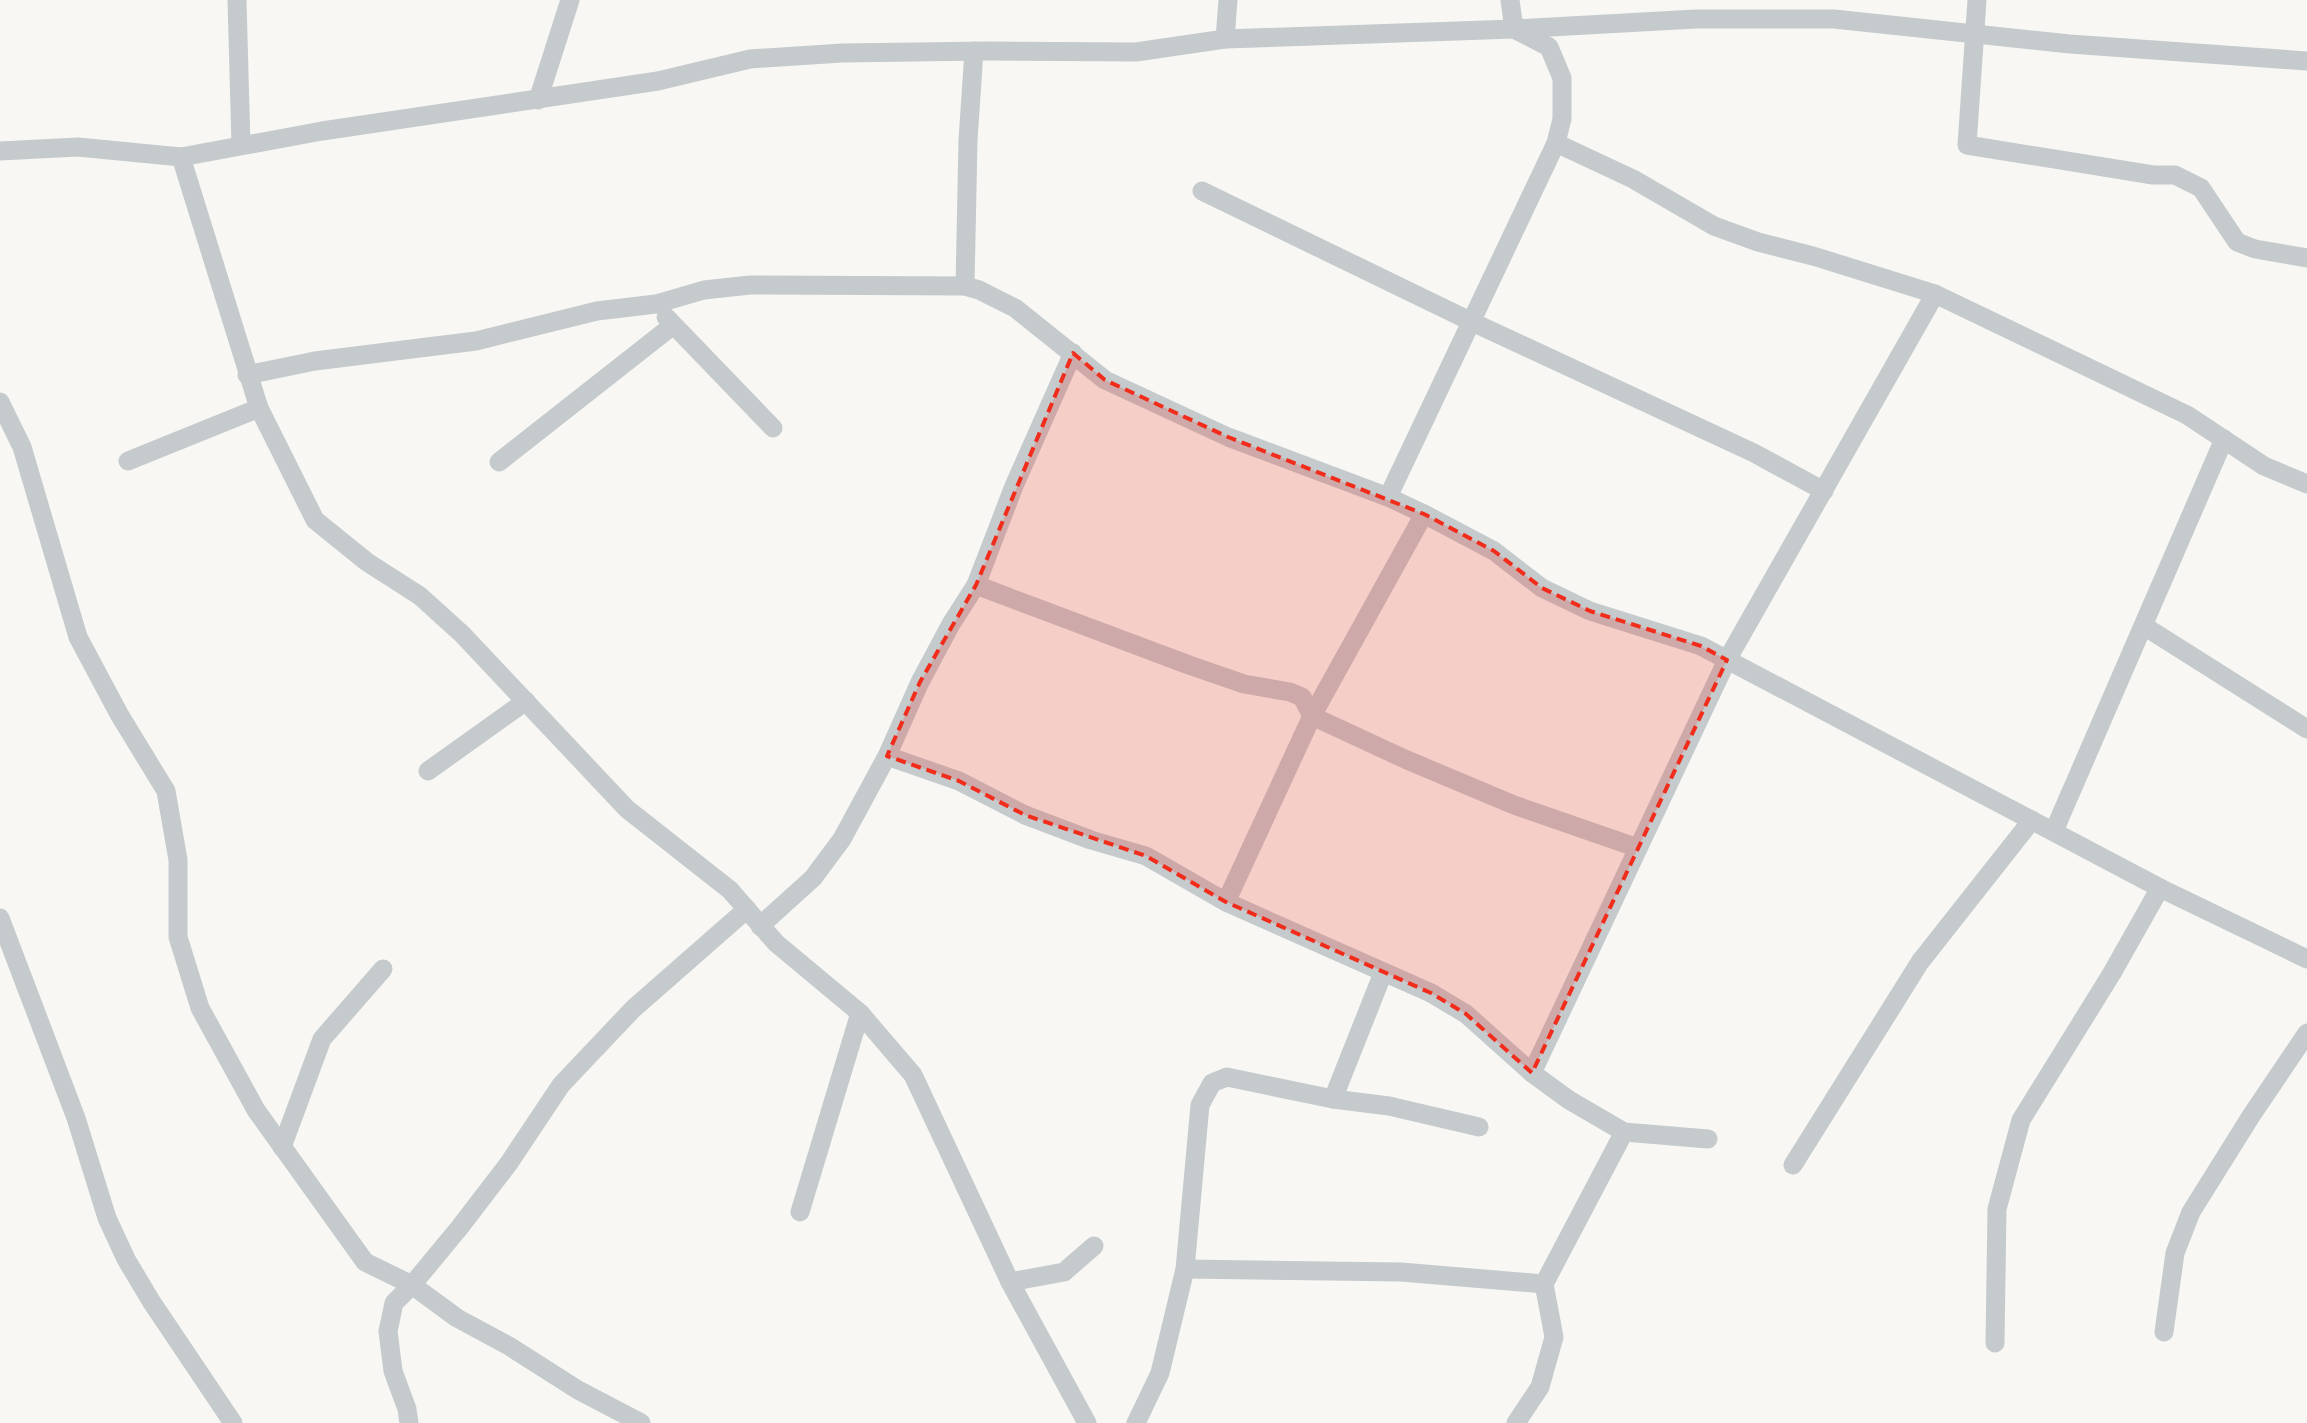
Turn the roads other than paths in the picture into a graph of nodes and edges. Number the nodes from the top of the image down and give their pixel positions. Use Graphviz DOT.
graph roads {
  1 [pos="237,0"];
  2 [pos="570,0"];
  3 [pos="1228,0"];
  4 [pos="1510,0"];
  5 [pos="1977,0"];
  6 [pos="1514,29"];
  7 [pos="1973,35"];
  8 [pos="1226,39"];
  9 [pos="974,51"];
  10 [pos="2307,61"];
  11 [pos="538,100"];
  12 [pos="1556,143"];
  13 [pos="241,145"];
  14 [pos="0,151"];
  15 [pos="181,157"];
  16 [pos="1202,191"];
  17 [pos="2307,258"];
  18 [pos="965,286"];
  19 [pos="1935,294"];
  20 [pos="656,304"];
  21 [pos="1470,321"];
  22 [pos="672,326"];
  23 [pos="1073,353"];
  24 [pos="247,375"];
  25 [pos="0,402"];
  26 [pos="258,408"];
  27 [pos="774,428"];
  28 [pos="2224,439"];
  29 [pos="128,461"];
  30 [pos="499,462"];
  31 [pos="2307,484"];
  32 [pos="1824,491"];
  33 [pos="1388,497"];
  34 [pos="1424,514"];
  35 [pos="976,585"];
  36 [pos="2144,626"];
  37 [pos="1727,660"];
  38 [pos="526,701"];
  39 [pos="1312,716"];
  40 [pos="2307,729"];
  41 [pos="886,756"];
  42 [pos="428,772"];
  43 [pos="2032,820"];
  44 [pos="2054,831"];
  45 [pos="1638,848"];
  46 [pos="2160,888"];
  47 [pos="1226,902"];
  48 [pos="747,909"];
  49 [pos="0,918"];
  50 [pos="760,926"];
  51 [pos="2307,959"];
  52 [pos="383,969"];
  53 [pos="1383,973"];
  54 [pos="860,1012"];
  55 [pos="2307,1033"];
  56 [pos="1532,1073"];
  57 [pos="1333,1099"];
  58 [pos="1479,1127"];
  59 [pos="1624,1132"];
  60 [pos="1708,1139"];
  61 [pos="282,1147"];
  62 [pos="1793,1165"];
  63 [pos="800,1212"];
  64 [pos="1094,1246"];
  65 [pos="1185,1268"];
  66 [pos="1010,1282"];
  67 [pos="1544,1284"];
  68 [pos="412,1285"];
  69 [pos="2164,1332"];
  70 [pos="1995,1344"];
  71 [pos="233,1423"];
  72 [pos="409,1423"];
  73 [pos="641,1423"];
  74 [pos="1087,1423"];
  75 [pos="1136,1423"];
  76 [pos="1516,1423"];
  1 -- 13 [label="street"];
  2 -- 11 [label="street"];
  3 -- 8 [label="street"];
  4 -- 6 [label="street"];
  5 -- 7 [label="street"];
  6 -- 7 [label="street"];
  6 -- 8 [label="street"];
  6 -- 12 [label="street"];
  7 -- 10 [label="street"];
  7 -- 17 [label="street"];
  8 -- 9 [label="street"];
  9 -- 11 [label="street"];
  9 -- 18 [label="street"];
  11 -- 13 [label="street"];
  12 -- 19 [label="street"];
  12 -- 21 [label="street"];
  13 -- 15 [label="street"];
  14 -- 15 [label="street"];
  15 -- 24 [label="street"];
  16 -- 21 [label="street"];
  18 -- 20 [label="street"];
  18 -- 23 [label="street"];
  19 -- 28 [label="street"];
  19 -- 32 [label="street"];
  20 -- 22 [label="street"];
  20 -- 24 [label="street"];
  21 -- 32 [label="street"];
  21 -- 33 [label="street"];
  22 -- 27 [label="street"];
  22 -- 30 [label="street"];
  23 -- 33 [label="street"];
  23 -- 35 [label="street"];
  24 -- 26 [label="street"];
  25 -- 61 [label="street"];
  26 -- 29 [label="street"];
  26 -- 38 [label="street"];
  28 -- 31 [label="street"];
  28 -- 36 [label="street"];
  32 -- 37 [label="street"];
  33 -- 34 [label="street"];
  34 -- 37 [label="street"];
  34 -- 39 [label="street"];
  35 -- 39 [label="street"];
  35 -- 41 [label="street"];
  36 -- 40 [label="street"];
  36 -- 44 [label="street"];
  37 -- 43 [label="street"];
  37 -- 45 [label="street"];
  38 -- 42 [label="street"];
  38 -- 48 [label="street"];
  39 -- 45 [label="street"];
  39 -- 47 [label="street"];
  41 -- 47 [label="street"];
  41 -- 50 [label="street"];
  43 -- 44 [label="street"];
  43 -- 62 [label="street"];
  44 -- 46 [label="street"];
  45 -- 56 [label="street"];
  46 -- 51 [label="street"];
  46 -- 70 [label="street"];
  47 -- 53 [label="street"];
  48 -- 50 [label="street"];
  48 -- 68 [label="street"];
  49 -- 71 [label="street"];
  50 -- 54 [label="street"];
  52 -- 61 [label="street"];
  53 -- 56 [label="street"];
  53 -- 57 [label="street"];
  54 -- 63 [label="street"];
  54 -- 66 [label="street"];
  55 -- 69 [label="street"];
  56 -- 59 [label="street"];
  57 -- 58 [label="street"];
  57 -- 65 [label="street"];
  59 -- 60 [label="street"];
  59 -- 67 [label="street"];
  61 -- 68 [label="street"];
  64 -- 66 [label="street"];
  65 -- 67 [label="street"];
  65 -- 75 [label="street"];
  66 -- 74 [label="street"];
  67 -- 76 [label="street"];
  68 -- 72 [label="street"];
  68 -- 73 [label="street"];
}
